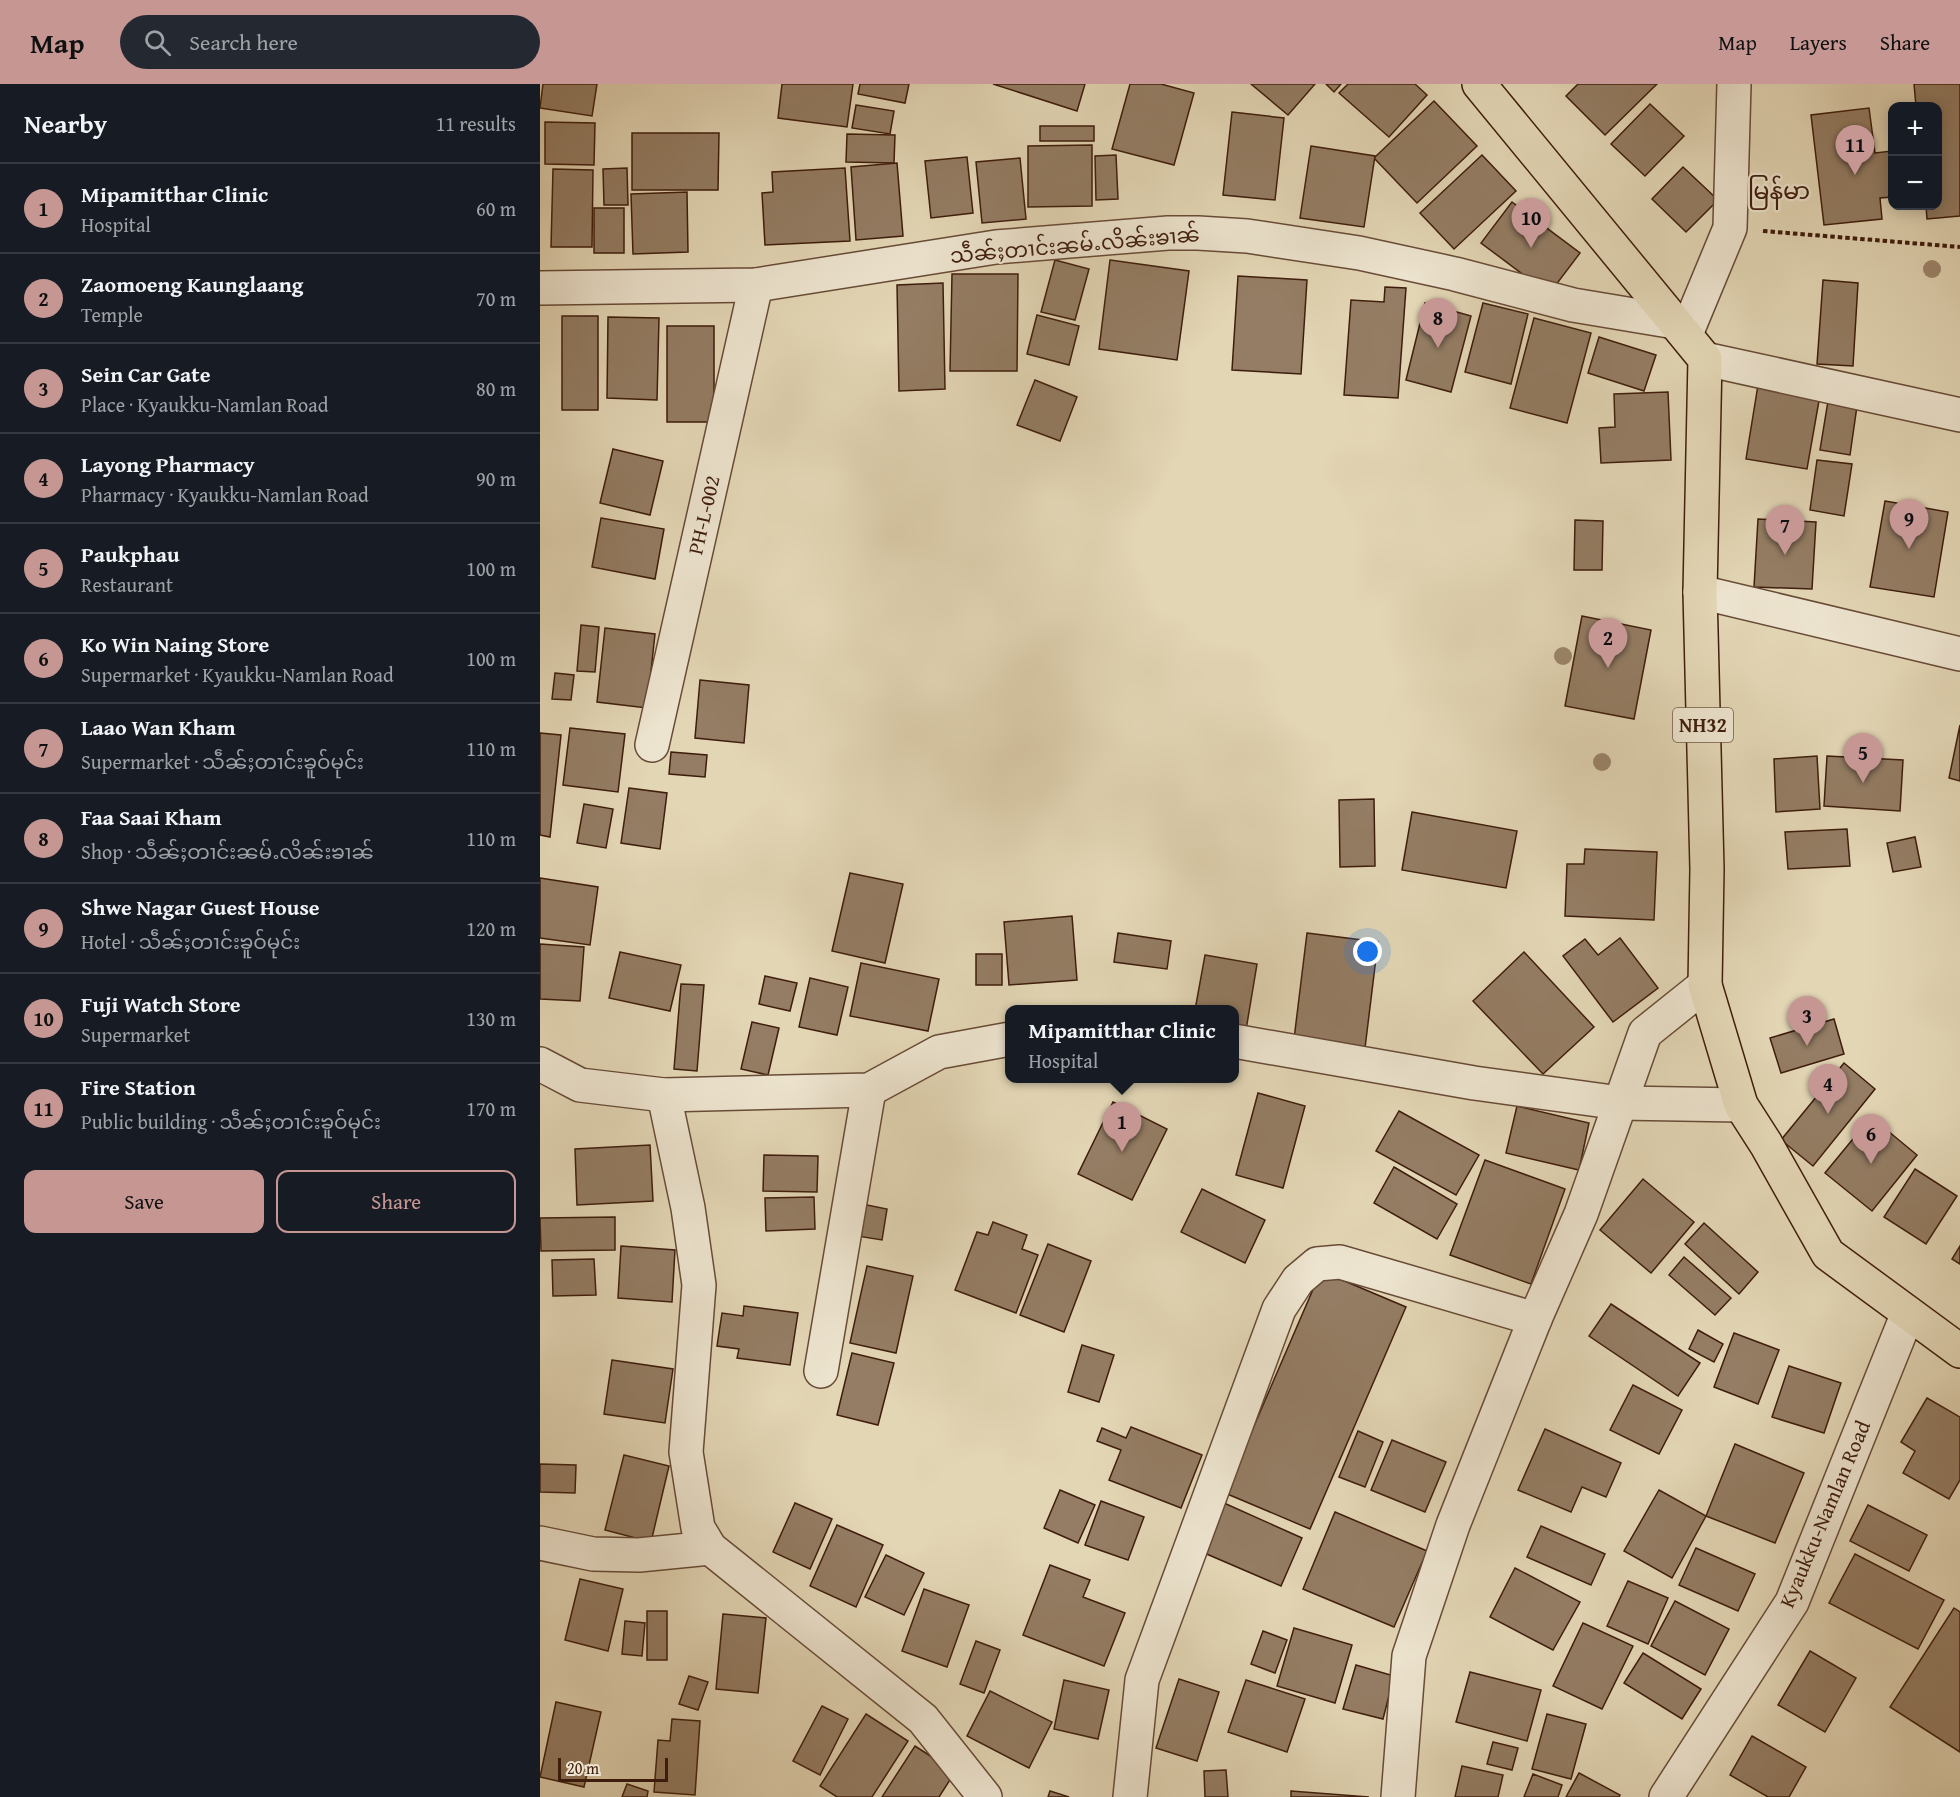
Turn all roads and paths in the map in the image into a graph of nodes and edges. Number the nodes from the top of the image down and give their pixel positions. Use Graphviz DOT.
graph roads {
  1 [pos="1479,84"];
  2 [pos="1734,84"];
  3 [pos="1730,228"];
  4 [pos="1960,247"];
  5 [pos="756,285"];
  6 [pos="540,288"];
  7 [pos="1689,338"];
  8 [pos="1960,415"];
  9 [pos="1700,592"];
  10 [pos="1960,654"];
  11 [pos="652,745"];
  12 [pos="1705,985"];
  13 [pos="1005,1040"];
  14 [pos="1239,1042"];
  15 [pos="540,1064"];
  16 [pos="869,1089"];
  17 [pos="664,1095"];
  18 [pos="1620,1103"];
  19 [pos="1741,1105"];
  20 [pos="1908,1313"];
  21 [pos="1535,1319"];
  22 [pos="1960,1352"];
  23 [pos="821,1371"];
  24 [pos="540,1544"];
  25 [pos="710,1548"];
  26 [pos="985,1797"];
  27 [pos="1130,1797"];
  28 [pos="1398,1797"];
  29 [pos="1666,1797"];
  1 -- 7 [label="highway"];
  2 -- 3 [label="street"];
  3 -- 4 [label="path"];
  3 -- 7 [label="street"];
  5 -- 6 [label="street, သဵၼ်ႈတၢင်းၼမ်ႉလိၼ်းၶၢၼ်"];
  5 -- 7 [label="street, သဵၼ်ႈတၢင်းၼမ်ႉလိၼ်းၶၢၼ်"];
  5 -- 11 [label="street, PH-L-002"];
  7 -- 8 [label="street, သဵၼ်ႈတၢင်းၼမ်ႉလိၼ်းၶၢၼ်"];
  7 -- 9 [label="highway, NH32"];
  9 -- 10 [label="street"];
  9 -- 12 [label="highway, NH32"];
  12 -- 18 [label="street"];
  12 -- 19 [label="highway, NH32"];
  13 -- 16 [label="street"];
  14 -- 18 [label="street"];
  15 -- 17 [label="street"];
  16 -- 17 [label="street"];
  16 -- 23 [label="street"];
  17 -- 25 [label="street"];
  18 -- 19 [label="street"];
  18 -- 21 [label="street"];
  19 -- 20 [label="highway, NH32"];
  20 -- 22 [label="highway, NH32"];
  20 -- 29 [label="street, Kyaukku-Namlan Road"];
  21 -- 27 [label="street"];
  21 -- 28 [label="street"];
  24 -- 25 [label="street"];
  25 -- 26 [label="street"];
}
